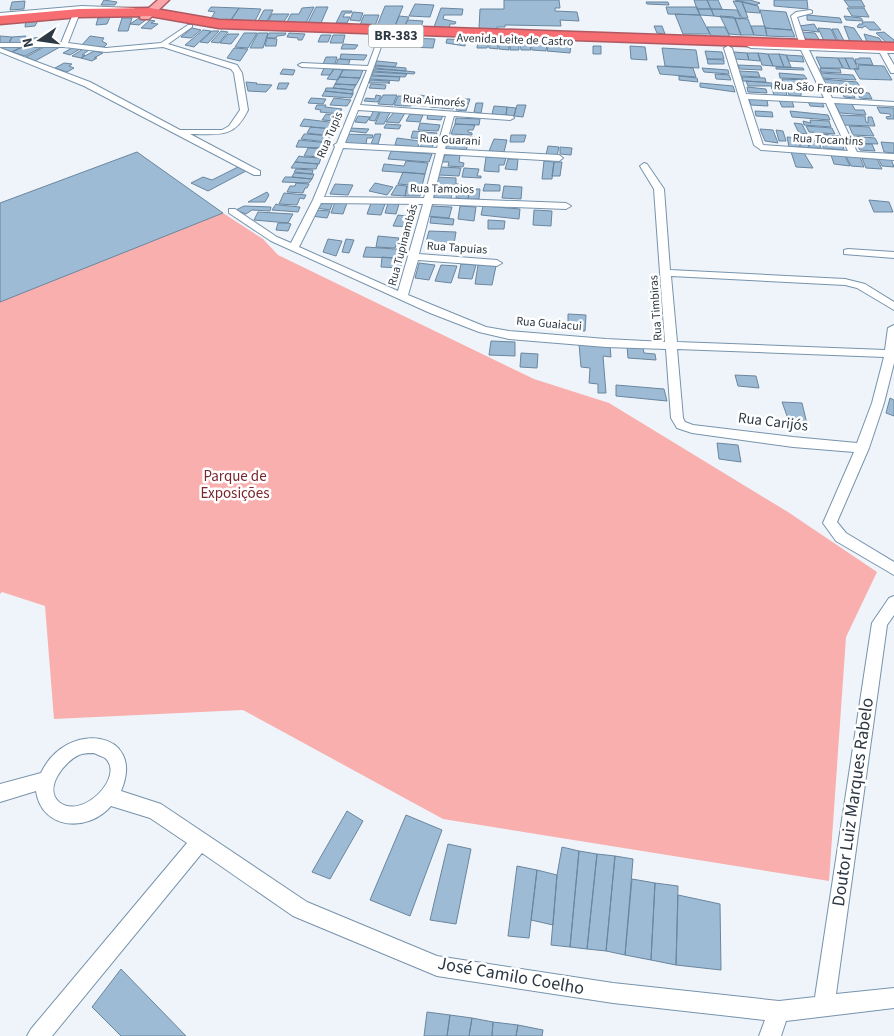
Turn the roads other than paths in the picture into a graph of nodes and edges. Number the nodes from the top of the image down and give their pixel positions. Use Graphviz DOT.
graph roads {
  1 [pos="155,10"];
  2 [pos="810,12"];
  3 [pos="79,13"];
  4 [pos="0,15"];
  5 [pos="0,20"];
  6 [pos="190,26"];
  7 [pos="381,33"];
  8 [pos="0,45"];
  9 [pos="64,45"];
  10 [pos="163,45"];
  11 [pos="728,48"];
  12 [pos="804,48"];
  13 [pos="0,50"];
  14 [pos="888,51"];
  15 [pos="302,65"];
  16 [pos="371,68"];
  17 [pos="894,71"];
  18 [pos="742,96"];
  19 [pos="827,100"];
  20 [pos="894,104"];
  21 [pos="356,107"];
  22 [pos="451,114"];
  23 [pos="510,118"];
  24 [pos="179,132"];
  25 [pos="338,145"];
  26 [pos="440,152"];
  27 [pos="854,154"];
  28 [pos="894,157"];
  29 [pos="559,158"];
  30 [pos="644,166"];
  31 [pos="257,174"];
  32 [pos="318,200"];
  33 [pos="428,201"];
  34 [pos="566,206"];
  35 [pos="232,211"];
  36 [pos="294,247"];
  37 [pos="848,252"];
  38 [pos="894,256"];
  39 [pos="414,257"];
  40 [pos="497,263"];
  41 [pos="667,274"];
  42 [pos="402,296"];
  43 [pos="894,307"];
  44 [pos="894,328"];
  45 [pos="672,346"];
  46 [pos="892,354"];
  47 [pos="681,425"];
  48 [pos="863,448"];
  49 [pos="894,569"];
  50 [pos="894,602"];
  51 [pos="46,780"];
  52 [pos="0,793"];
  53 [pos="109,796"];
  54 [pos="200,841"];
  55 [pos="894,998"];
  56 [pos="824,1006"];
  57 [pos="779,1011"];
  58 [pos="38,1036"];
  59 [pos="770,1036"];
  1 -- 3 [label="highway, Avenida Leite de Castro"];
  1 -- 4 [label="street"];
  1 -- 6 [label="highway, Avenida Leite de Castro / BR-383"];
  1 -- 7 [label="highway, Avenida Leite de Castro / BR-383"];
  2 -- 12 [label="street"];
  3 -- 5 [label="highway, Avenida Leite de Castro"];
  3 -- 9 [label="street"];
  6 -- 7 [label="highway, Avenida Leite de Castro / BR-383"];
  6 -- 10 [label="street"];
  7 -- 11 [label="highway, Avenida Leite de Castro / BR-383"];
  7 -- 12 [label="highway, Avenida Leite de Castro / BR-383"];
  7 -- 16 [label="street, Rua Tupis"];
  8 -- 9 [label="street"];
  9 -- 10 [label="street"];
  10 -- 24 [label="street"];
  11 -- 12 [label="highway, Avenida Leite de Castro / BR-383"];
  11 -- 18 [label="street"];
  12 -- 14 [label="highway, Avenida Leite de Castro / BR-383"];
  12 -- 19 [label="street"];
  13 -- 24 [label="street"];
  14 -- 17 [label="street"];
  15 -- 16 [label="street"];
  16 -- 21 [label="street, Rua Tupis"];
  18 -- 19 [label="street, Rua São Francisco"];
  18 -- 27 [label="street, Rua Tocantins"];
  19 -- 20 [label="street, Rua São Francisco"];
  19 -- 27 [label="street"];
  21 -- 22 [label="street, Rua Aimorés"];
  21 -- 25 [label="street, Rua Tupis"];
  22 -- 23 [label="street, Rua Aimorés"];
  22 -- 26 [label="street, Rua Tupinambás"];
  24 -- 31 [label="street"];
  25 -- 26 [label="street, Rua Guarani"];
  25 -- 32 [label="street, Rua Tupis"];
  26 -- 29 [label="street, Rua Guarani"];
  26 -- 33 [label="street, Rua Tupinambás"];
  27 -- 28 [label="street, Rua Tocantins"];
  30 -- 41 [label="street, Rua Timbiras"];
  32 -- 33 [label="street, Rua Tamoios"];
  32 -- 36 [label="street, Rua Tupis"];
  33 -- 34 [label="street, Rua Tamoios"];
  33 -- 39 [label="street, Rua Tupinambás"];
  35 -- 36 [label="street, Rua Guaiacui"];
  36 -- 42 [label="street, Rua Guaiacui"];
  37 -- 38 [label="street"];
  39 -- 40 [label="street, Rua Tapuias"];
  39 -- 42 [label="street, Rua Tupinambás"];
  41 -- 43 [label="street"];
  41 -- 45 [label="street, Rua Timbiras"];
  42 -- 45 [label="street, Rua Guaiacui"];
  44 -- 46 [label="street"];
  45 -- 46 [label="street, Rua Guaiacui"];
  45 -- 47 [label="street, Rua Timbiras"];
  46 -- 48 [label="street"];
  47 -- 48 [label="street, Rua Carijós"];
  48 -- 49 [label="street"];
  50 -- 56 [label="street, Doutor Luiz Marques Rabelo"];
  51 -- 52 [label="street"];
  51 -- 53 [label="street"];
  51 -- 53 [label="street"];
  53 -- 54 [label="street, José Camilo Coelho"];
  54 -- 57 [label="street, José Camilo Coelho"];
  54 -- 58 [label="street"];
  55 -- 56 [label="street, José Camilo Coelho"];
  56 -- 57 [label="street, José Camilo Coelho"];
  57 -- 59 [label="street"];
}
